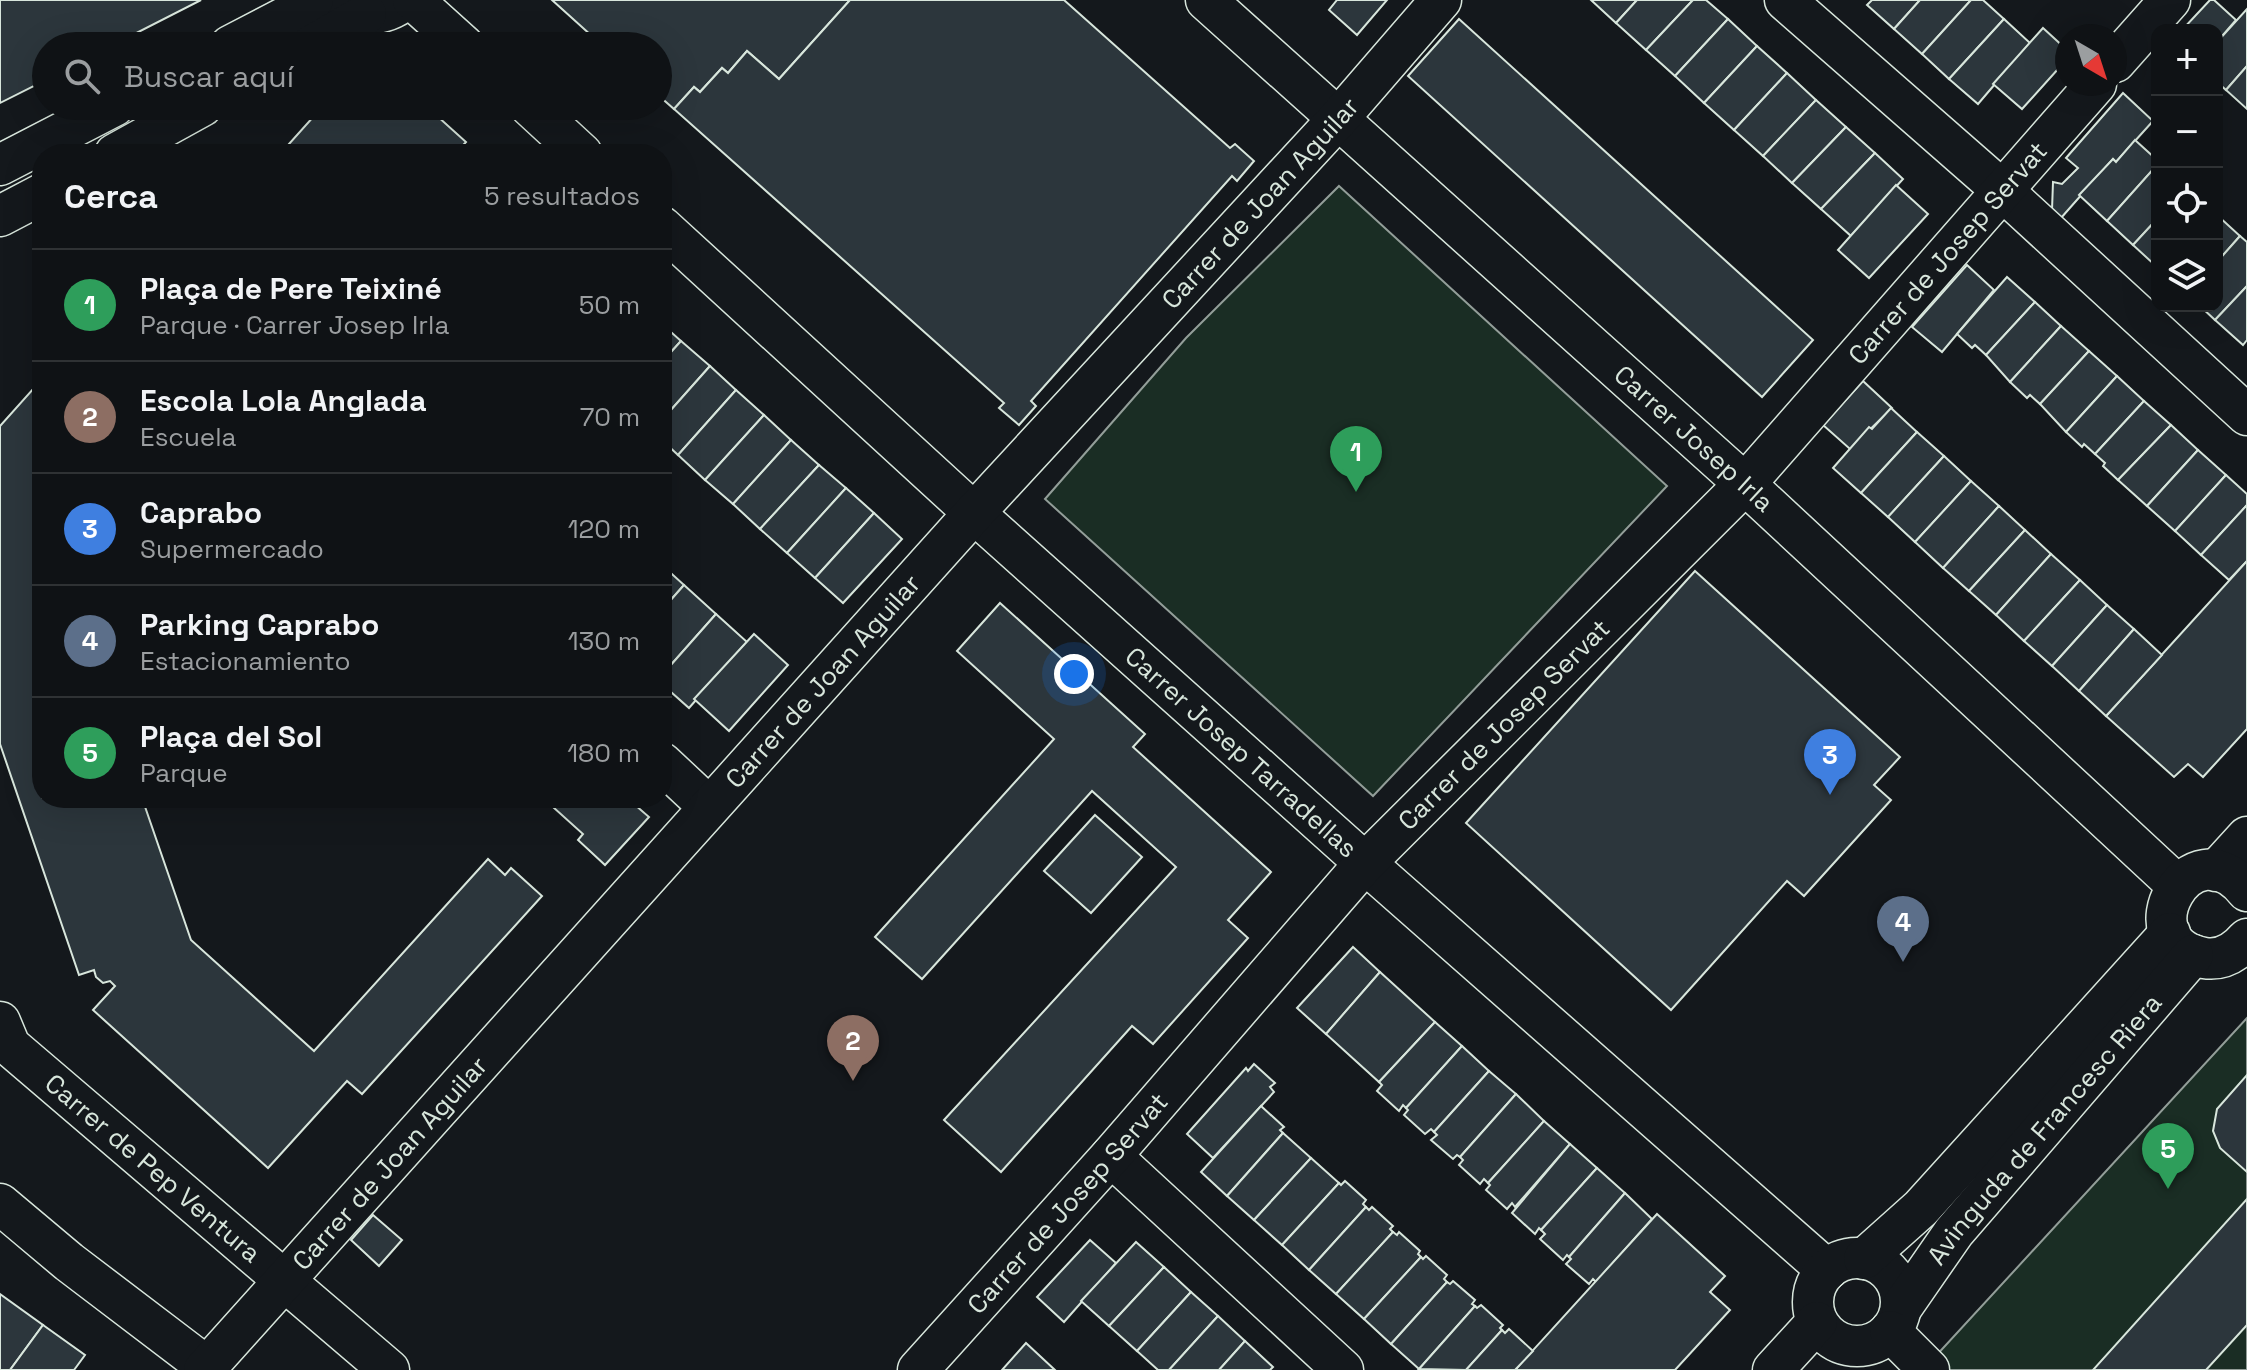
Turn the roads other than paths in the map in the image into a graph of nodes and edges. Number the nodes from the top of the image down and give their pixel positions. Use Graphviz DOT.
graph roads {
  1 [pos="313,0"];
  2 [pos="405,0"];
  3 [pos="413,0"];
  4 [pos="1206,0"];
  5 [pos="1441,0"];
  6 [pos="1785,0"];
  7 [pos="2170,0"];
  8 [pos="351,7"];
  9 [pos="257,32"];
  10 [pos="325,32"];
  11 [pos="448,32"];
  12 [pos="2127,48"];
  13 [pos="2086,96"];
  14 [pos="1338,119"];
  15 [pos="87,120"];
  16 [pos="177,120"];
  17 [pos="545,120"];
  18 [pos="41,144"];
  19 [pos="133,144"];
  20 [pos="571,144"];
  21 [pos="32,148"];
  22 [pos="0,165"];
  23 [pos="2003,191"];
  24 [pos="32,199"];
  25 [pos="0,216"];
  26 [pos="672,236"];
  27 [pos="2247,415"];
  28 [pos="1745,484"];
  29 [pos="974,513"];
  30 [pos="672,772"];
  31 [pos="709,807"];
  32 [pos="2247,837"];
  33 [pos="1365,863"];
  34 [pos="2232,881"];
  35 [pos="2177,885"];
  36 [pos="2247,941"];
  37 [pos="2182,944"];
  38 [pos="0,1022"];
  39 [pos="1111,1156"];
  40 [pos="0,1204"];
  41 [pos="1846,1264"];
  42 [pos="283,1281"];
  43 [pos="1817,1322"];
  44 [pos="1872,1339"];
  45 [pos="207,1369"];
  46 [pos="389,1370"];
  47 [pos="918,1370"];
  48 [pos="1343,1370"];
  49 [pos="1773,1370"];
  50 [pos="1929,1370"];
  1 -- 9 [label="street"];
  2 -- 8 [label="street"];
  3 -- 11 [label="street"];
  4 -- 14 [label="street, Carrer Josep Irla"];
  5 -- 14 [label="street, Carrer de Joan Aguilar"];
  6 -- 23 [label="street"];
  7 -- 12 [label="street"];
  8 -- 10 [label="street"];
  13 -- 23 [label="street, Carrer de Josep Servat"];
  14 -- 28 [label="street, Carrer Josep Irla"];
  14 -- 29 [label="street, Carrer de Joan Aguilar"];
  15 -- 18 [label="street"];
  16 -- 19 [label="street"];
  17 -- 20 [label="street"];
  21 -- 22 [label="street"];
  23 -- 27 [label="street"];
  23 -- 28 [label="street, Carrer de Josep Servat"];
  24 -- 25 [label="street"];
  26 -- 29 [label="street, Carrer Josep Tarradellas"];
  28 -- 33 [label="street, Carrer de Josep Servat"];
  28 -- 35 [label="street, Carrer Josep Irla"];
  29 -- 31 [label="street, Carrer de Joan Aguilar"];
  29 -- 33 [label="street, Carrer Josep Tarradellas"];
  30 -- 31 [label="street"];
  31 -- 42 [label="street, Carrer de Joan Aguilar"];
  32 -- 34 [label="street"];
  33 -- 39 [label="street, Carrer de Josep Servat"];
  33 -- 41 [label="street, Carrer Josep Tarradellas"];
  34 -- 35 [label="street"];
  35 -- 37 [label="street"];
  36 -- 37 [label="street"];
  37 -- 41 [label="street, Avinguda de Francesc Riera"];
  37 -- 44 [label="street, Avinguda de Francesc Riera"];
  38 -- 42 [label="street, Carrer de Pep Ventura"];
  39 -- 47 [label="street, Carrer de Josep Servat"];
  39 -- 48 [label="street"];
  40 -- 45 [label="street"];
  41 -- 43 [label="street"];
  41 -- 44 [label="street"];
  42 -- 45 [label="street, Carrer de Joan Aguilar"];
  42 -- 46 [label="street, Carrer de Pep Ventura"];
  43 -- 44 [label="street"];
  43 -- 49 [label="street"];
  44 -- 50 [label="street"];
}
